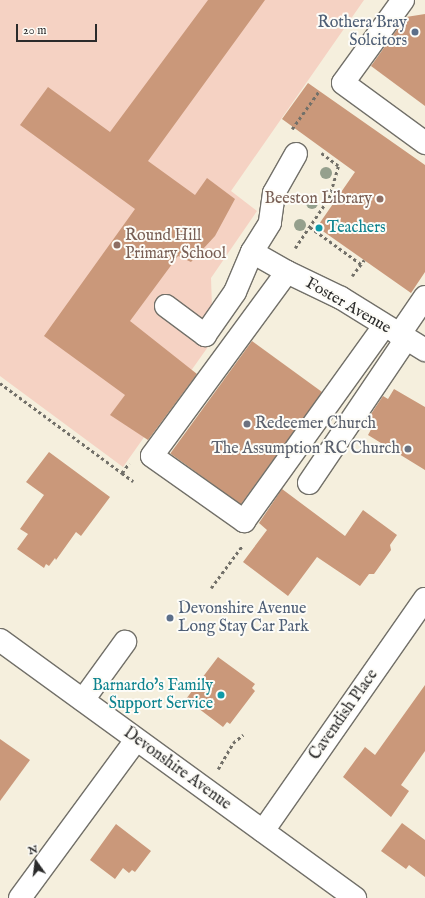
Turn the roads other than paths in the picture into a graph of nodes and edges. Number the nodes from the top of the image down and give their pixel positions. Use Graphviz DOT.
graph roads {
  1 [pos="403,0"];
  2 [pos="425,143"];
  3 [pos="303,146"];
  4 [pos="272,264"];
  5 [pos="425,297"];
  6 [pos="166,306"];
  7 [pos="396,333"];
  8 [pos="425,350"];
  9 [pos="309,483"];
  10 [pos="425,599"];
  11 [pos="0,640"];
  12 [pos="125,642"];
  13 [pos="83,700"];
  14 [pos="136,740"];
  15 [pos="263,831"];
  16 [pos="20,898"];
  17 [pos="355,898"];
  1 -- 2 [label="street"];
  3 -- 4 [label="street"];
  4 -- 6 [label="street"];
  4 -- 7 [label="street, Foster Avenue"];
  4 -- 7 [label="street"];
  5 -- 7 [label="street"];
  7 -- 8 [label="street, Foster Avenue"];
  7 -- 9 [label="street"];
  10 -- 15 [label="street, Cavendish Place"];
  11 -- 13 [label="street, Devonshire Avenue"];
  12 -- 13 [label="street"];
  13 -- 14 [label="street, Devonshire Avenue"];
  14 -- 15 [label="street, Devonshire Avenue"];
  14 -- 16 [label="street"];
  15 -- 17 [label="street, Devonshire Avenue"];
}
